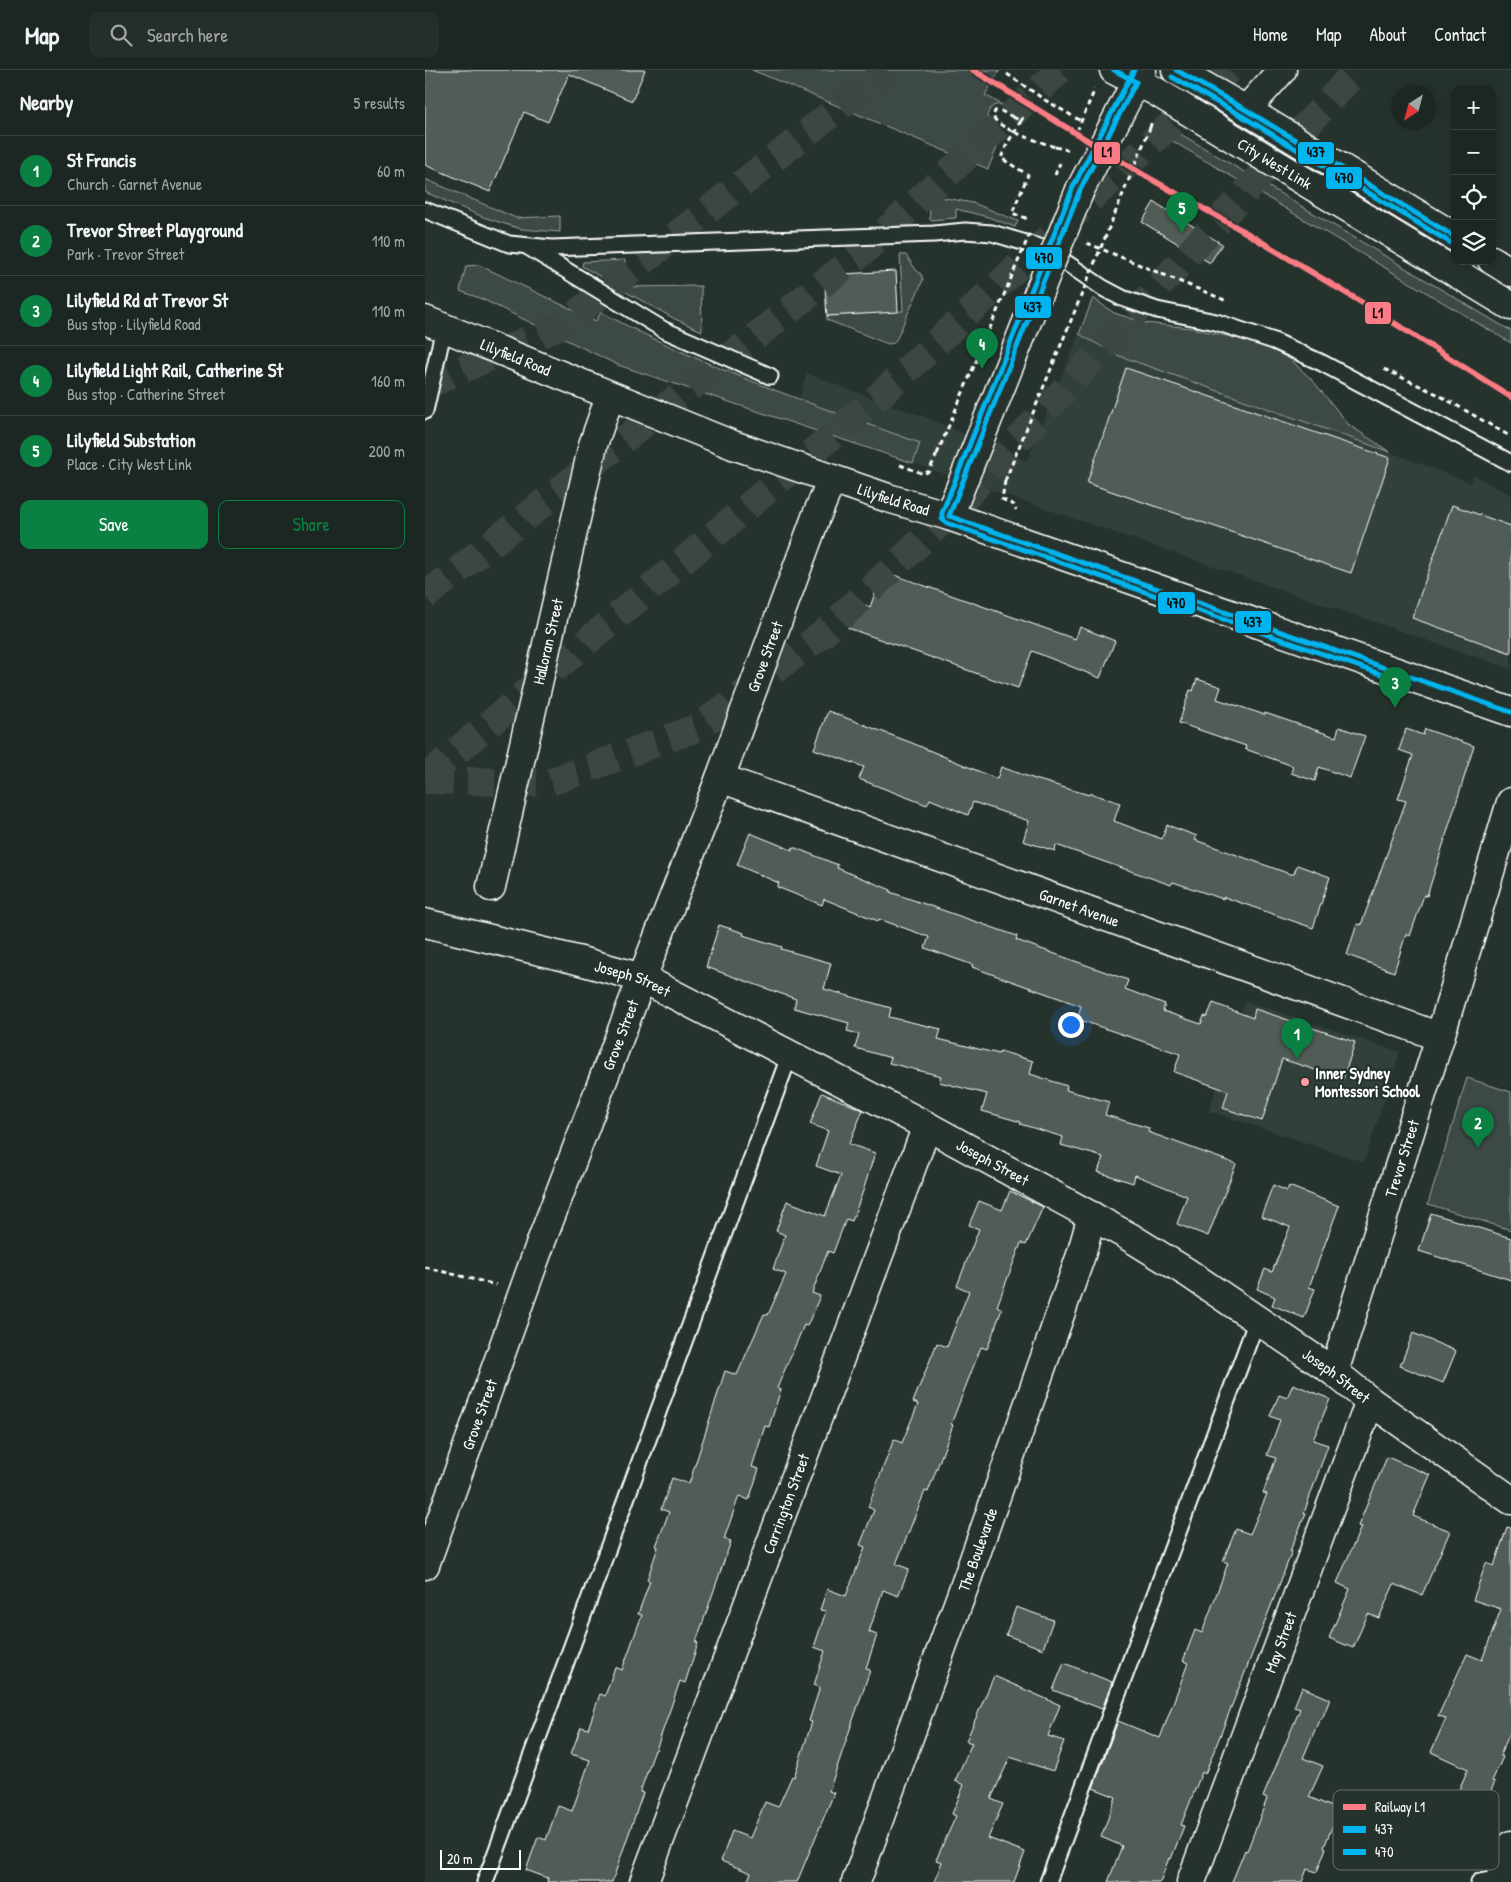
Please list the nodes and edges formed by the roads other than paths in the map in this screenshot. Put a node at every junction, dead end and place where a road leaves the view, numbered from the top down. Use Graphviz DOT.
graph roads {
  1 [pos="1176,70"];
  2 [pos="1282,70"];
  3 [pos="1131,74"];
  4 [pos="1247,110"];
  5 [pos="425,210"];
  6 [pos="1451,235"];
  7 [pos="525,245"];
  8 [pos="1496,263"];
  9 [pos="1511,272"];
  10 [pos="1511,306"];
  11 [pos="434,324"];
  12 [pos="770,376"];
  13 [pos="610,396"];
  14 [pos="425,411"];
  15 [pos="1511,462"];
  16 [pos="832,479"];
  17 [pos="949,516"];
  18 [pos="1511,712"];
  19 [pos="720,778"];
  20 [pos="1511,802"];
  21 [pos="491,887"];
  22 [pos="425,923"];
  23 [pos="642,978"];
  24 [pos="1440,1037"];
  25 [pos="790,1054"];
  26 [pos="927,1126"];
  27 [pos="1093,1216"];
  28 [pos="1257,1320"];
  29 [pos="1334,1372"];
  30 [pos="1370,1401"];
  31 [pos="1511,1500"];
  32 [pos="425,1565"];
  33 [pos="1511,1846"];
  34 [pos="1499,1869"];
  35 [pos="485,1882"];
  36 [pos="644,1882"];
  37 [pos="856,1882"];
  38 [pos="1048,1882"];
  39 [pos="1191,1882"];
  1 -- 4 [label="main road, City West Link"];
  2 -- 4 [label="main road"];
  3 -- 10 [label="main road, City West Link"];
  3 -- 17 [label="main road, bridge"];
  4 -- 6 [label="main road, City West Link"];
  5 -- 7 [label="lane"];
  7 -- 12 [label="lane"];
  7 -- 15 [label="lane"];
  8 -- 9 [label="main road"];
  11 -- 13 [label="main road, Lilyfield Road"];
  11 -- 14 [label="lane"];
  13 -- 16 [label="main road, Lilyfield Road"];
  13 -- 21 [label="main road, Halloran Street"];
  16 -- 17 [label="main road, Lilyfield Road"];
  16 -- 19 [label="main road, Grove Street"];
  17 -- 18 [label="main road, Lilyfield Road"];
  19 -- 23 [label="main road, Grove Street"];
  19 -- 24 [label="main road, Garnet Avenue"];
  20 -- 24 [label="main road, Trevor Street"];
  22 -- 23 [label="main road, Joseph Street"];
  23 -- 25 [label="main road, Joseph Street"];
  23 -- 32 [label="main road, Grove Street"];
  24 -- 29 [label="main road, Trevor Street"];
  25 -- 26 [label="main road, Joseph Street"];
  25 -- 35 [label="lane"];
  26 -- 27 [label="main road, Joseph Street"];
  26 -- 36 [label="main road, Carrington Street"];
  27 -- 28 [label="main road, Joseph Street"];
  27 -- 37 [label="main road, The Boulevarde"];
  28 -- 29 [label="main road, Joseph Street"];
  28 -- 38 [label="lane"];
  29 -- 30 [label="main road, Joseph Street"];
  30 -- 31 [label="main road, Joseph Street"];
  30 -- 39 [label="main road, May Street"];
  33 -- 34 [label="main road"];
}
